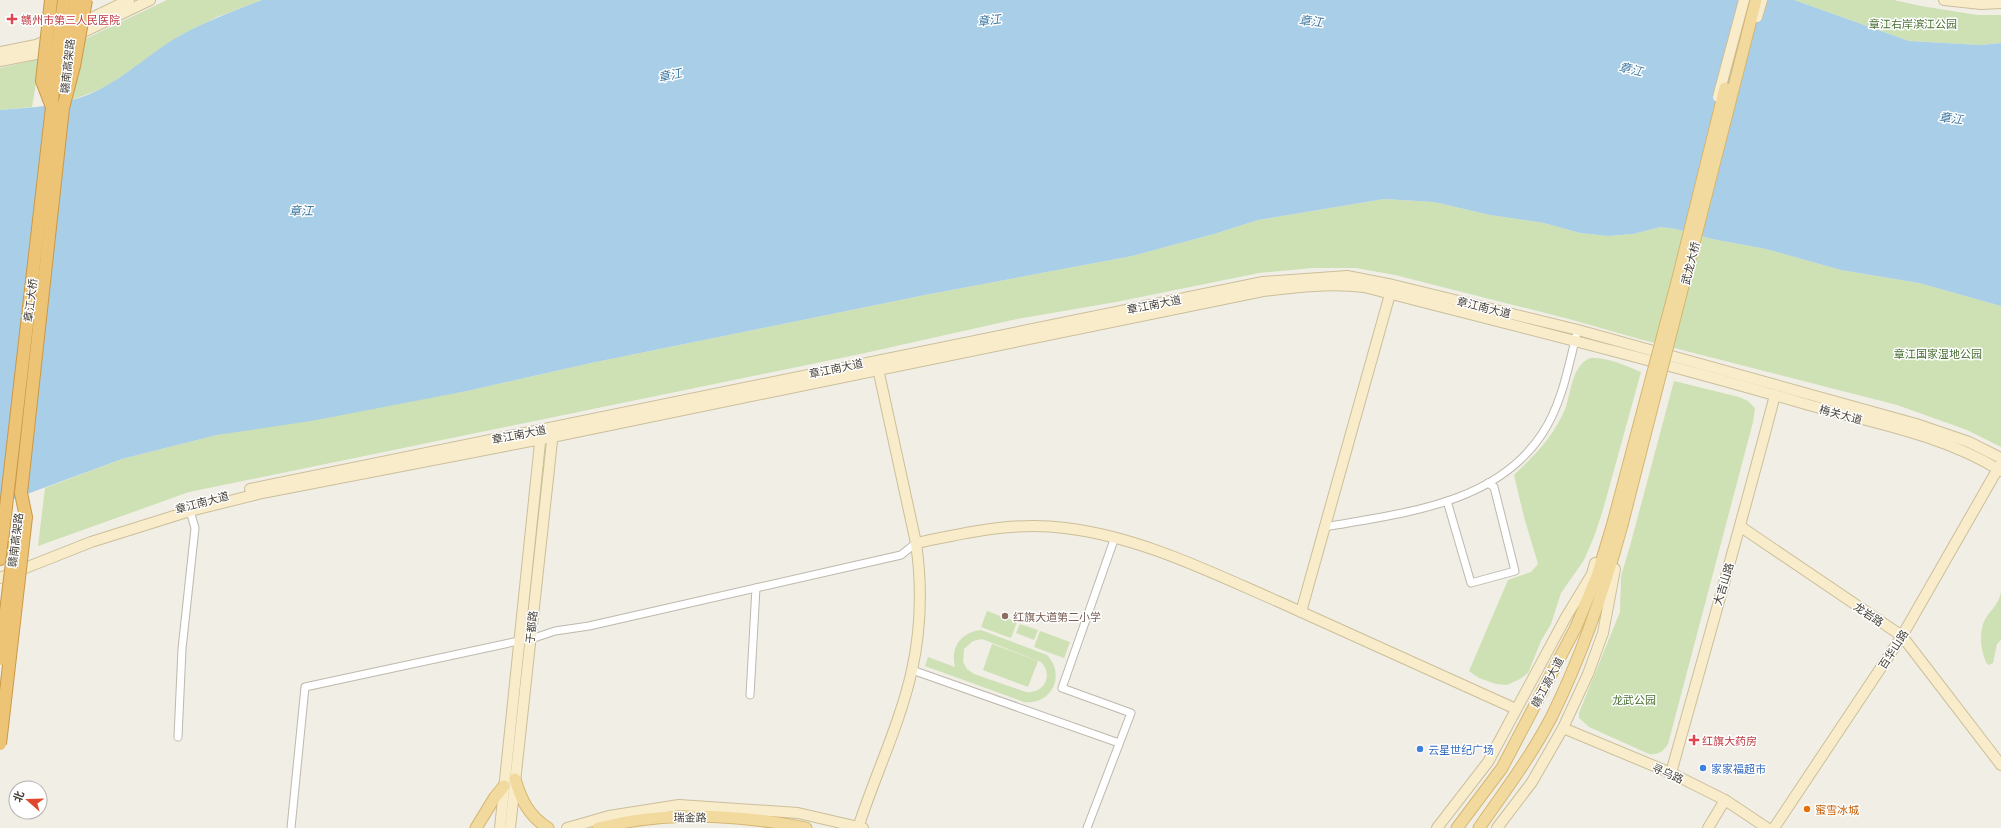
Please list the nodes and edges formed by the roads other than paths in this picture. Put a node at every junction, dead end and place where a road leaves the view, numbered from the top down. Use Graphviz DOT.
graph roads {
  1 [pos="51,0"];
  2 [pos="58,0"];
  3 [pos="64,0"];
  4 [pos="76,0"];
  5 [pos="81,0"];
  6 [pos="86,0"];
  7 [pos="150,0"];
  8 [pos="1744,0"];
  9 [pos="1748,0"];
  10 [pos="1756,0"];
  11 [pos="1762,0"];
  12 [pos="1944,0"];
  13 [pos="124,1"];
  14 [pos="2001,3"];
  15 [pos="77,26"];
  16 [pos="75,37"];
  17 [pos="51,43"];
  18 [pos="0,52"];
  19 [pos="0,61"];
  20 [pos="57,107"];
  21 [pos="1390,294"];
  22 [pos="1577,335"];
  23 [pos="1678,362"];
  24 [pos="877,364"];
  25 [pos="1775,395"];
  26 [pos="553,432"];
  27 [pos="541,434"];
  28 [pos="2001,458"];
  29 [pos="2000,468"];
  30 [pos="1488,483"];
  31 [pos="8,493"];
  32 [pos="21,493"];
  33 [pos="1447,501"];
  34 [pos="190,511"];
  35 [pos="1618,524"];
  36 [pos="0,527"];
  37 [pos="1325,527"];
  38 [pos="1741,527"];
  39 [pos="1115,537"];
  40 [pos="916,543"];
  41 [pos="0,559"];
  42 [pos="16,568"];
  43 [pos="0,570"];
  44 [pos="0,578"];
  45 [pos="756,588"];
  46 [pos="1301,612"];
  47 [pos="1902,636"];
  48 [pos="530,639"];
  49 [pos="518,641"];
  50 [pos="0,659"];
  51 [pos="912,670"];
  52 [pos="750,696"];
  53 [pos="0,707"];
  54 [pos="1516,709"];
  55 [pos="1563,728"];
  56 [pos="178,737"];
  57 [pos="1120,743"];
  58 [pos="0,744"];
  59 [pos="2001,765"];
  60 [pos="1671,773"];
  61 [pos="515,779"];
  62 [pos="504,786"];
  63 [pos="1725,800"];
  64 [pos="291,828"];
  65 [pos="476,828"];
  66 [pos="500,828"];
  67 [pos="510,828"];
  68 [pos="548,828"];
  69 [pos="567,828"];
  70 [pos="598,828"];
  71 [pos="806,828"];
  72 [pos="860,828"];
  73 [pos="1087,828"];
  74 [pos="1437,828"];
  75 [pos="1456,828"];
  76 [pos="1479,828"];
  77 [pos="1497,828"];
  78 [pos="1708,828"];
  79 [pos="1767,828"];
  80 [pos="1774,828"];
  1 -- 20 [label="highway, bridge"];
  2 -- 17 [label="street"];
  3 -- 20 [label="highway, 赣南高架路, bridge"];
  4 -- 20 [label="highway, 赣南高架路, bridge"];
  5 -- 15 [label="street"];
  6 -- 20 [label="highway, bridge"];
  7 -- 16 [label="street"];
  8 -- 35 [label="street, bridge"];
  9 -- 35 [label="main road, 武龙大桥, bridge"];
  10 -- 35 [label="main road, 武龙大桥, bridge"];
  11 -- 35 [label="street, bridge"];
  12 -- 14 [label="street"];
  13 -- 15 [label="street"];
  15 -- 16 [label="street"];
  15 -- 17 [label="street"];
  16 -- 17 [label="street"];
  17 -- 18 [label="street"];
  17 -- 19 [label="street"];
  20 -- 31 [label="highway, 章江大桥"];
  20 -- 32 [label="highway, 章江大桥"];
  21 -- 22 [label="street, 章江南大道"];
  21 -- 24 [label="street, 章江南大道"];
  21 -- 37 [label="street"];
  22 -- 23 [label="street, 章江南大道"];
  22 -- 24 [label="street, 章江南大道"];
  22 -- 30 [label="street"];
  23 -- 25 [label="street, 梅关大道"];
  23 -- 28 [label="street, 梅关大道"];
  24 -- 26 [label="street, 章江南大道"];
  24 -- 40 [label="street"];
  25 -- 29 [label="street, 梅关大道"];
  25 -- 38 [label="street, 大吉山路"];
  26 -- 27 [label="street, 章江南大道"];
  26 -- 48 [label="street, 于都路"];
  27 -- 34 [label="street, 章江南大道"];
  27 -- 42 [label="street, 章江南大道"];
  27 -- 49 [label="street, 于都路"];
  29 -- 47 [label="street, 百华山路"];
  30 -- 33 [label="street"];
  30 -- 33 [label="street"];
  31 -- 36 [label="highway"];
  31 -- 41 [label="highway, 赣南高架路"];
  32 -- 50 [label="highway, 赣南高架路, bridge"];
  32 -- 58 [label="highway, bridge"];
  33 -- 37 [label="street"];
  34 -- 42 [label="street, 章江南大道"];
  34 -- 56 [label="street"];
  35 -- 54 [label="street"];
  35 -- 55 [label="street"];
  35 -- 75 [label="main road, 赣江源大道"];
  35 -- 76 [label="main road, 赣江源大道"];
  37 -- 46 [label="street"];
  38 -- 47 [label="street, 龙岩路"];
  38 -- 60 [label="street, 大吉山路"];
  39 -- 40 [label="street"];
  39 -- 46 [label="street"];
  39 -- 57 [label="street"];
  40 -- 45 [label="street"];
  40 -- 51 [label="street"];
  42 -- 43 [label="street, 章江南大道"];
  42 -- 44 [label="street, 章江南大道"];
  42 -- 53 [label="main road"];
  45 -- 48 [label="street"];
  45 -- 52 [label="street"];
  46 -- 54 [label="street"];
  47 -- 59 [label="street, 龙岩路"];
  47 -- 80 [label="street, 百华山路"];
  48 -- 49 [label="street"];
  48 -- 61 [label="street, 于都路"];
  49 -- 62 [label="street, 于都路"];
  49 -- 64 [label="street"];
  51 -- 57 [label="street"];
  51 -- 72 [label="street"];
  54 -- 74 [label="street"];
  55 -- 60 [label="street, 寻乌路"];
  55 -- 77 [label="street"];
  57 -- 73 [label="street"];
  60 -- 63 [label="street, 寻乌路"];
  61 -- 67 [label="street, 于都路"];
  61 -- 68 [label="main road"];
  62 -- 65 [label="main road"];
  62 -- 66 [label="street, 于都路"];
  63 -- 78 [label="street"];
  63 -- 79 [label="street, 寻乌路"];
  69 -- 72 [label="street"];
  70 -- 71 [label="main road, 瑞金路"];
}
